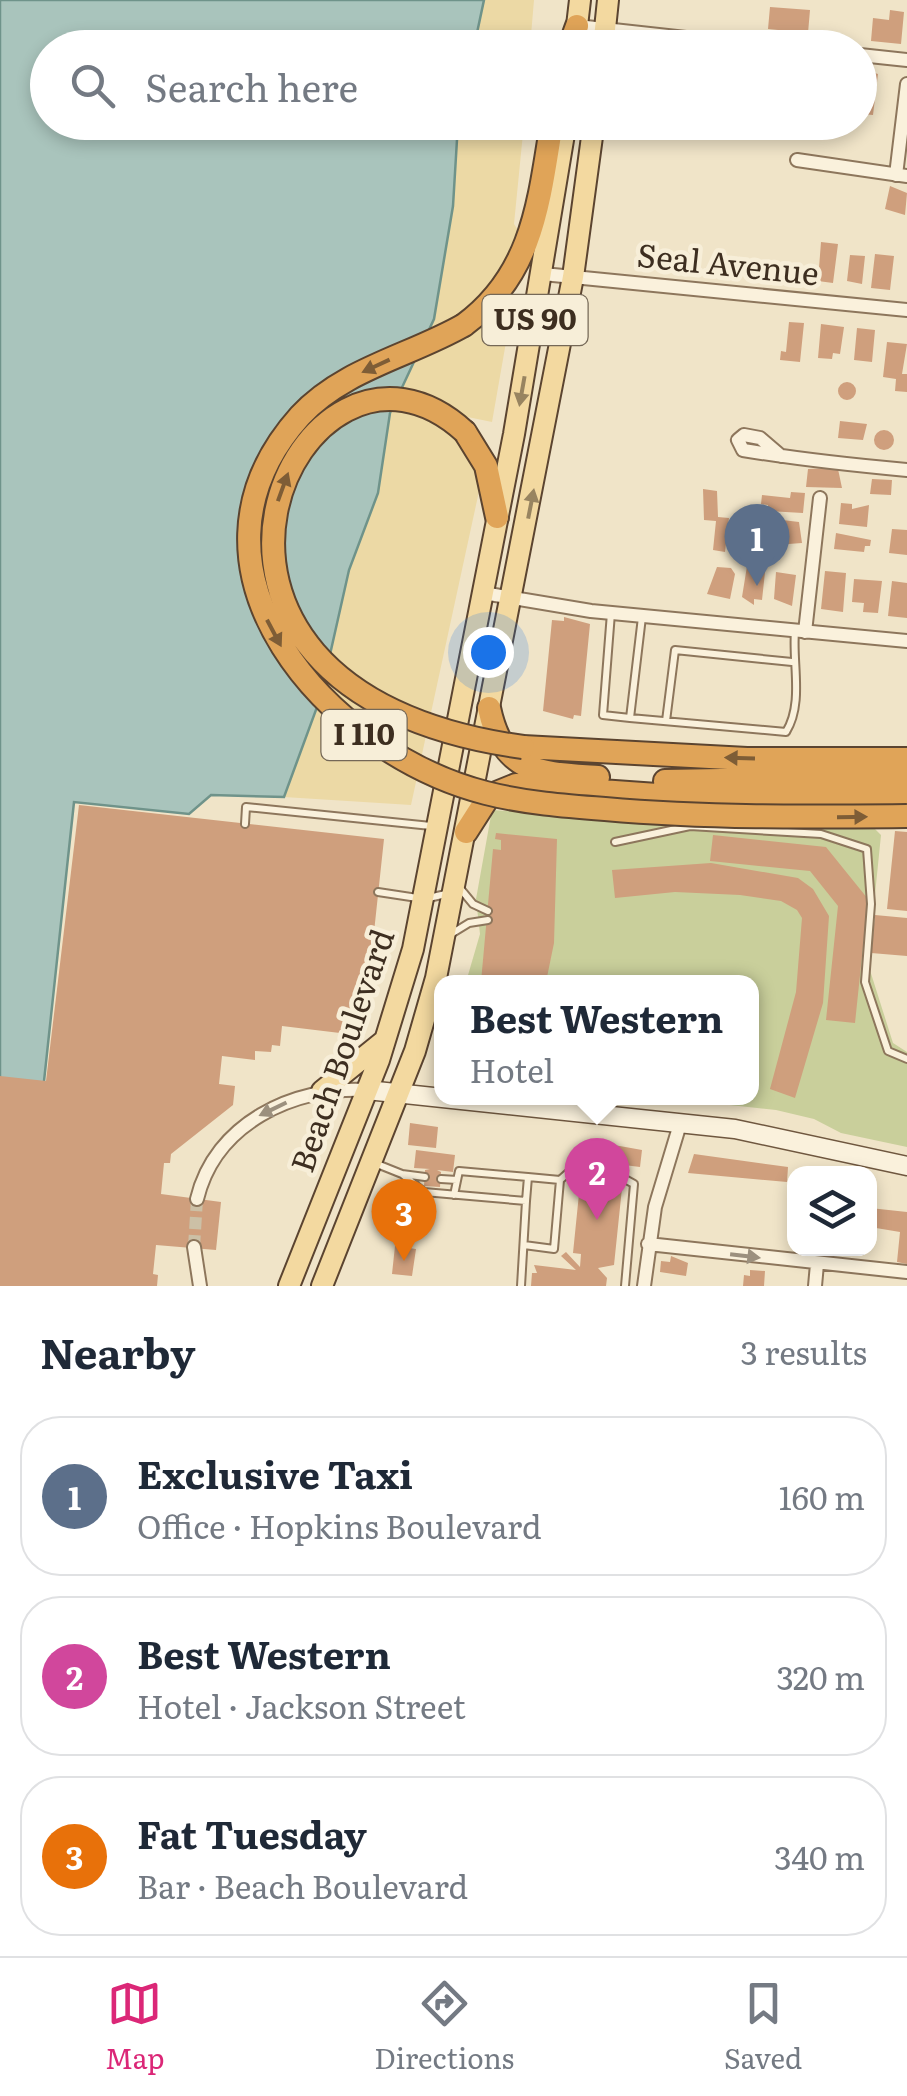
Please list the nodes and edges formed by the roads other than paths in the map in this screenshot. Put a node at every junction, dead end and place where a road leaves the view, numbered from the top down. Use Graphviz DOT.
graph roads {
  1 [pos="580,0"];
  2 [pos="608,0"];
  3 [pos="576,30"];
  4 [pos="605,30"];
  5 [pos="877,57"];
  6 [pos="907,60"];
  7 [pos="907,84"];
  8 [pos="549,140"];
  9 [pos="563,140"];
  10 [pos="592,140"];
  11 [pos="798,160"];
  12 [pos="901,175"];
  13 [pos="543,274"];
  14 [pos="573,277"];
  15 [pos="907,310"];
  16 [pos="781,456"];
  17 [pos="907,470"];
  18 [pos="820,498"];
  19 [pos="498,518"];
  20 [pos="484,594"];
  21 [pos="513,600"];
  22 [pos="610,612"];
  23 [pos="642,616"];
  24 [pos="800,632"];
  25 [pos="907,641"];
  26 [pos="792,662"];
  27 [pos="489,708"];
  28 [pos="630,718"];
  29 [pos="666,721"];
  30 [pos="907,759"];
  31 [pos="898,787"];
  32 [pos="907,816"];
  33 [pos="245,824"];
  34 [pos="438,827"];
  35 [pos="466,832"];
  36 [pos="615,842"];
  37 [pos="456,884"];
  38 [pos="378,892"];
  39 [pos="424,898"];
  40 [pos="446,934"];
  41 [pos="436,975"];
  42 [pos="434,982"];
  43 [pos="386,1038"];
  44 [pos="907,1059"];
  45 [pos="366,1090"];
  46 [pos="322,1091"];
  47 [pos="398,1093"];
  48 [pos="434,1097"];
  49 [pos="507,1105"];
  50 [pos="680,1124"];
  51 [pos="371,1161"];
  52 [pos="907,1166"];
  53 [pos="402,1174"];
  54 [pos="425,1177"];
  55 [pos="528,1177"];
  56 [pos="441,1178"];
  57 [pos="458,1180"];
  58 [pos="560,1180"];
  59 [pos="454,1195"];
  60 [pos="197,1200"];
  61 [pos="526,1202"];
  62 [pos="648,1244"];
  63 [pos="524,1245"];
  64 [pos="194,1247"];
  65 [pos="817,1264"];
  66 [pos="907,1272"];
  67 [pos="200,1286"];
  68 [pos="289,1286"];
  69 [pos="322,1286"];
  70 [pos="521,1286"];
  71 [pos="626,1286"];
  72 [pos="644,1286"];
  73 [pos="815,1286"];
  1 -- 3 [label="main road"];
  2 -- 4 [label="main road"];
  5 -- 6 [label="street"];
  7 -- 12 [label="street"];
  8 -- 32 [label="highway, I 110, one-way, bridge"];
  9 -- 13 [label="main road, Beach Boulevard / US 90"];
  10 -- 14 [label="main road, Beach Boulevard / US 90"];
  11 -- 12 [label="street"];
  13 -- 14 [label="street, Seal Avenue"];
  13 -- 19 [label="main road, Beach Boulevard / US 90, one-way"];
  14 -- 15 [label="street, Seal Avenue"];
  21 -- 14 [label="main road, Beach Boulevard / US 90, one-way"];
  16 -- 17 [label="street"];
  18 -- 24 [label="street"];
  19 -- 20 [label="main road, Beach Boulevard / US 90"];
  30 -- 19 [label="highway, I 110, one-way, bridge"];
  20 -- 21 [label="street"];
  20 -- 34 [label="main road, Beach Boulevard / US 90"];
  21 -- 22 [label="street"];
  21 -- 27 [label="main road, Beach Boulevard / US 90"];
  22 -- 23 [label="street"];
  22 -- 28 [label="lane"];
  23 -- 24 [label="street"];
  23 -- 28 [label="lane"];
  24 -- 25 [label="street"];
  24 -- 26 [label="lane"];
  26 -- 29 [label="lane"];
  26 -- 29 [label="lane"];
  27 -- 31 [label="highway"];
  27 -- 35 [label="main road, Beach Boulevard / US 90"];
  28 -- 29 [label="lane"];
  31 -- 35 [label="highway"];
  33 -- 34 [label="lane"];
  34 -- 39 [label="main road, Beach Boulevard / US 90"];
  35 -- 37 [label="main road, Beach Boulevard / US 90"];
  36 -- 44 [label="lane"];
  37 -- 39 [label="lane"];
  37 -- 40 [label="main road, Beach Boulevard / US 90"];
  37 -- 40 [label="lane"];
  38 -- 39 [label="lane"];
  39 -- 40 [label="lane"];
  39 -- 43 [label="main road, Beach Boulevard / US 90"];
  40 -- 41 [label="main road, Beach Boulevard / US 90"];
  42 -- 47 [label="main road, Beach Boulevard / US 90"];
  43 -- 45 [label="main road, Beach Boulevard / US 90"];
  43 -- 46 [label="main road"];
  45 -- 46 [label="street"];
  45 -- 47 [label="main road"];
  45 -- 68 [label="main road, Beach Boulevard / US 90"];
  46 -- 60 [label="street, one-way"];
  47 -- 48 [label="main road"];
  47 -- 51 [label="main road, Beach Boulevard / US 90"];
  49 -- 50 [label="main road"];
  50 -- 52 [label="main road"];
  50 -- 62 [label="street"];
  51 -- 53 [label="lane"];
  51 -- 69 [label="main road, Beach Boulevard / US 90"];
  53 -- 54 [label="lane"];
  53 -- 59 [label="lane"];
  55 -- 57 [label="lane"];
  55 -- 58 [label="lane"];
  55 -- 61 [label="lane"];
  56 -- 57 [label="lane"];
  57 -- 59 [label="lane"];
  58 -- 63 [label="lane"];
  58 -- 71 [label="lane"];
  59 -- 61 [label="lane"];
  61 -- 63 [label="lane"];
  62 -- 65 [label="street, one-way"];
  62 -- 72 [label="street"];
  63 -- 70 [label="lane"];
  64 -- 67 [label="street"];
  65 -- 66 [label="street"];
  65 -- 73 [label="street"];
}
